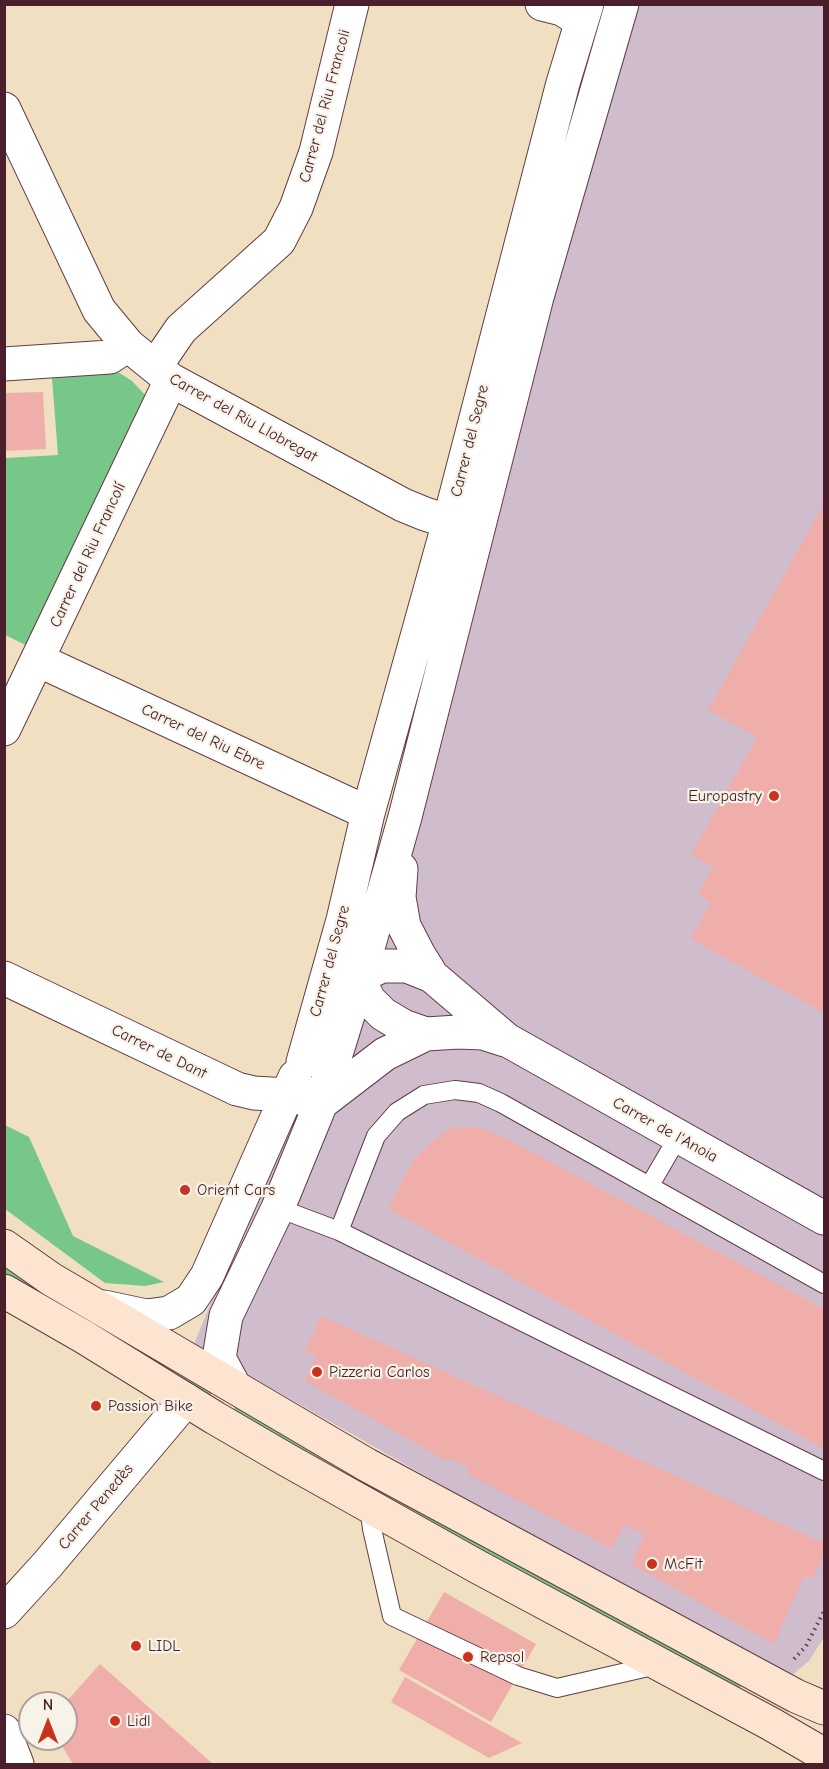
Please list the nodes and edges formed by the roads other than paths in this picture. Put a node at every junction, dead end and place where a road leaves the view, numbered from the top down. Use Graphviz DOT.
graph roads {
  1 [pos="352,4"];
  2 [pos="542,4"];
  3 [pos="622,4"];
  4 [pos="584,13"];
  5 [pos="4,109"];
  6 [pos="128,345"];
  7 [pos="4,364"];
  8 [pos="163,374"];
  9 [pos="463,526"];
  10 [pos="38,660"];
  11 [pos="4,729"];
  12 [pos="368,813"];
  13 [pos="405,817"];
  14 [pos="357,861"];
  15 [pos="360,976"];
  16 [pos="432,976"];
  17 [pos="4,978"];
  18 [pos="426,1034"];
  19 [pos="507,1040"];
  20 [pos="303,1062"];
  21 [pos="287,1095"];
  22 [pos="321,1103"];
  23 [pos="678,1137"];
  24 [pos="650,1185"];
  25 [pos="278,1208"];
  26 [pos="825,1218"];
  27 [pos="339,1231"];
  28 [pos="4,1246"];
  29 [pos="825,1284"];
  30 [pos="4,1291"];
  31 [pos="93,1305"];
  32 [pos="234,1386"];
  33 [pos="186,1400"];
  34 [pos="825,1471"];
  35 [pos="369,1504"];
  36 [pos="33,1580"];
  37 [pos="4,1612"];
  38 [pos="4,1634"];
  39 [pos="658,1665"];
  40 [pos="825,1708"];
  41 [pos="4,1731"];
  42 [pos="825,1758"];
  43 [pos="17,1764"];
  1 -- 8 [label="street, Carrer del Riu Francoli"];
  2 -- 4 [label="street"];
  3 -- 9 [label="street, Carrer del Segre"];
  4 -- 9 [label="street, Carrer del Segre"];
  5 -- 6 [label="street, Carrer del Riu Llobregat"];
  6 -- 7 [label="street"];
  6 -- 8 [label="street, Carrer del Riu Llobregat"];
  8 -- 9 [label="street, Carrer del Riu Llobregat"];
  8 -- 10 [label="street, Carrer del Riu Francolí"];
  9 -- 12 [label="street, Carrer del Segre"];
  9 -- 13 [label="street, Carrer del Segre"];
  10 -- 11 [label="street, Carrer del Riu Francolí"];
  10 -- 12 [label="street, Carrer del Riu Ebre"];
  12 -- 14 [label="street, Carrer del Segre"];
  13 -- 15 [label="street, Carrer del Segre"];
  13 -- 16 [label="street, Carrer del Segre"];
  14 -- 15 [label="street, Carrer del Segre"];
  14 -- 20 [label="street, Carrer del Segre"];
  15 -- 16 [label="street, Carrer del Segre"];
  15 -- 18 [label="street, Carrer del Segre"];
  15 -- 20 [label="street, Carrer del Segre"];
  15 -- 22 [label="street, Carrer del Segre"];
  16 -- 19 [label="street, Carrer de l'Anoia"];
  17 -- 21 [label="street, Carrer de Dant"];
  18 -- 19 [label="street, Carrer de l'Anoia"];
  18 -- 22 [label="street"];
  19 -- 23 [label="street, Carrer de l'Anoia"];
  20 -- 21 [label="street, Carrer del Segre"];
  21 -- 22 [label="street, Carrer de Dant"];
  21 -- 31 [label="street, Carrer del Segre"];
  22 -- 25 [label="street, Carrer del Segre"];
  23 -- 24 [label="lane"];
  23 -- 26 [label="street, Carrer de l'Anoia"];
  24 -- 27 [label="lane"];
  24 -- 29 [label="lane"];
  25 -- 27 [label="lane"];
  25 -- 32 [label="street, Carrer del Segre"];
  27 -- 34 [label="lane"];
  28 -- 31 [label="main road"];
  30 -- 33 [label="main road"];
  31 -- 32 [label="main road"];
  32 -- 40 [label="main road"];
  33 -- 35 [label="main road"];
  33 -- 36 [label="street, Carrer Penedès"];
  35 -- 39 [label="main road"];
  35 -- 39 [label="lane"];
  36 -- 37 [label="street, Carrer Penedès"];
  36 -- 38 [label="street"];
  39 -- 42 [label="main road"];
  41 -- 43 [label="street"];
}
